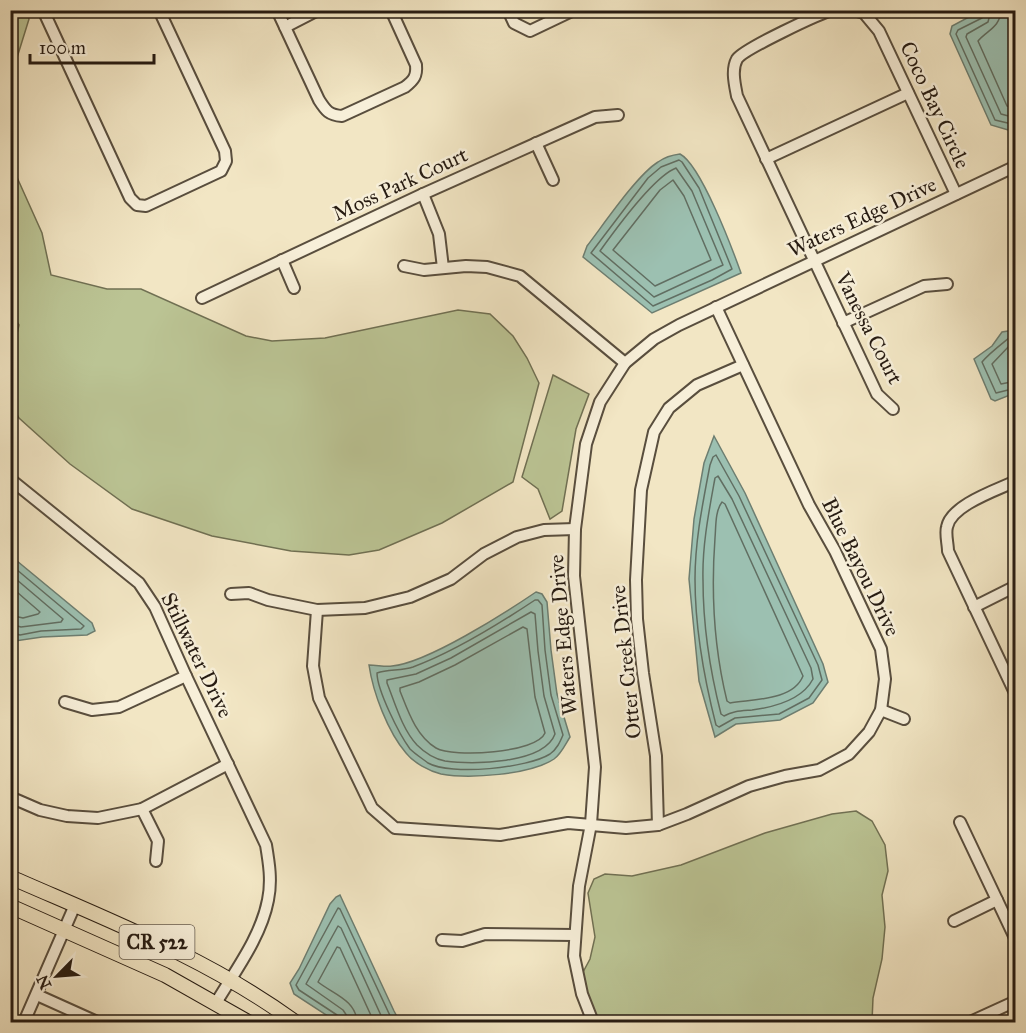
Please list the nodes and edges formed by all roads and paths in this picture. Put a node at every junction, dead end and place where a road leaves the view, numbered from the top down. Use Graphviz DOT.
graph roads {
  1 [pos="43,10"];
  2 [pos="159,10"];
  3 [pos="277,10"];
  4 [pos="318,10"];
  5 [pos="391,10"];
  6 [pos="508,10"];
  7 [pos="574,10"];
  8 [pos="833,10"];
  9 [pos="854,10"];
  10 [pos="285,27"];
  11 [pos="908,93"];
  12 [pos="618,114"];
  13 [pos="536,143"];
  14 [pos="766,159"];
  15 [pos="1016,166"];
  16 [pos="553,180"];
  17 [pos="423,194"];
  18 [pos="956,194"];
  19 [pos="282,260"];
  20 [pos="813,261"];
  21 [pos="404,267"];
  22 [pos="442,268"];
  23 [pos="946,284"];
  24 [pos="294,288"];
  25 [pos="202,298"];
  26 [pos="716,307"];
  27 [pos="843,323"];
  28 [pos="626,363"];
  29 [pos="743,364"];
  30 [pos="893,409"];
  31 [pos="10,479"];
  32 [pos="1016,481"];
  33 [pos="575,529"];
  34 [pos="1016,586"];
  35 [pos="231,594"];
  36 [pos="974,607"];
  37 [pos="316,610"];
  38 [pos="186,676"];
  39 [pos="1015,693"];
  40 [pos="65,702"];
  41 [pos="881,710"];
  42 [pos="904,719"];
  43 [pos="228,764"];
  44 [pos="10,797"];
  45 [pos="142,809"];
  46 [pos="960,822"];
  47 [pos="591,824"];
  48 [pos="658,825"];
  49 [pos="156,861"];
  50 [pos="10,877"];
  51 [pos="997,900"];
  52 [pos="75,905"];
  53 [pos="10,906"];
  54 [pos="954,921"];
  55 [pos="64,930"];
  56 [pos="574,935"];
  57 [pos="442,940"];
  58 [pos="1016,940"];
  59 [pos="229,980"];
  60 [pos="37,995"];
  61 [pos="1016,1001"];
  62 [pos="216,1002"];
  63 [pos="24,1023"];
  64 [pos="97,1023"];
  65 [pos="248,1023"];
  66 [pos="295,1023"];
  67 [pos="592,1023"];
  68 [pos="970,1023"];
  1 -- 2 [label="street"];
  3 -- 10 [label="street"];
  4 -- 10 [label="street"];
  5 -- 10 [label="street"];
  6 -- 7 [label="street"];
  8 -- 14 [label="street"];
  9 -- 11 [label="street, Coco Bay Circle"];
  11 -- 14 [label="street"];
  11 -- 18 [label="street, Coco Bay Circle"];
  12 -- 13 [label="street, Moss Park Court"];
  13 -- 16 [label="street"];
  13 -- 17 [label="street, Moss Park Court"];
  14 -- 20 [label="street"];
  15 -- 18 [label="street, Waters Edge Drive"];
  17 -- 19 [label="street, Moss Park Court"];
  17 -- 22 [label="street"];
  18 -- 20 [label="street, Waters Edge Drive"];
  19 -- 24 [label="street"];
  19 -- 25 [label="street, Moss Park Court"];
  20 -- 26 [label="street, Waters Edge Drive"];
  20 -- 27 [label="street, Vanessa Court"];
  21 -- 22 [label="street"];
  22 -- 28 [label="street"];
  23 -- 27 [label="street"];
  26 -- 28 [label="street, Waters Edge Drive"];
  26 -- 29 [label="street, Blue Bayou Drive"];
  27 -- 30 [label="street, Vanessa Court"];
  28 -- 33 [label="street, Waters Edge Drive"];
  29 -- 41 [label="street, Blue Bayou Drive"];
  29 -- 48 [label="street, Otter Creek Drive"];
  31 -- 38 [label="street, Stillwater Drive"];
  32 -- 36 [label="street"];
  33 -- 37 [label="street"];
  33 -- 47 [label="street, Waters Edge Drive"];
  34 -- 36 [label="street"];
  35 -- 37 [label="street"];
  36 -- 39 [label="street"];
  37 -- 47 [label="street, Blue Bayou Drive"];
  38 -- 40 [label="street"];
  38 -- 43 [label="street, Stillwater Drive"];
  41 -- 42 [label="street"];
  41 -- 48 [label="street, Blue Bayou Drive"];
  43 -- 45 [label="street"];
  43 -- 59 [label="street, Stillwater Drive"];
  44 -- 45 [label="street"];
  45 -- 49 [label="street"];
  46 -- 51 [label="street"];
  47 -- 48 [label="street, Blue Bayou Drive"];
  47 -- 56 [label="street, Waters Edge Drive"];
  50 -- 52 [label="main road, CR 522"];
  51 -- 54 [label="street"];
  51 -- 58 [label="street"];
  52 -- 55 [label="street"];
  52 -- 59 [label="main road, CR 522"];
  53 -- 55 [label="main road, CR 522"];
  55 -- 60 [label="street"];
  55 -- 62 [label="main road, CR 522"];
  56 -- 57 [label="street"];
  56 -- 67 [label="street, Waters Edge Drive"];
  59 -- 62 [label="street, Stillwater Drive"];
  59 -- 66 [label="main road, CR 522"];
  60 -- 63 [label="street"];
  60 -- 64 [label="street"];
  61 -- 68 [label="street"];
  62 -- 65 [label="main road, CR 522"];
}
